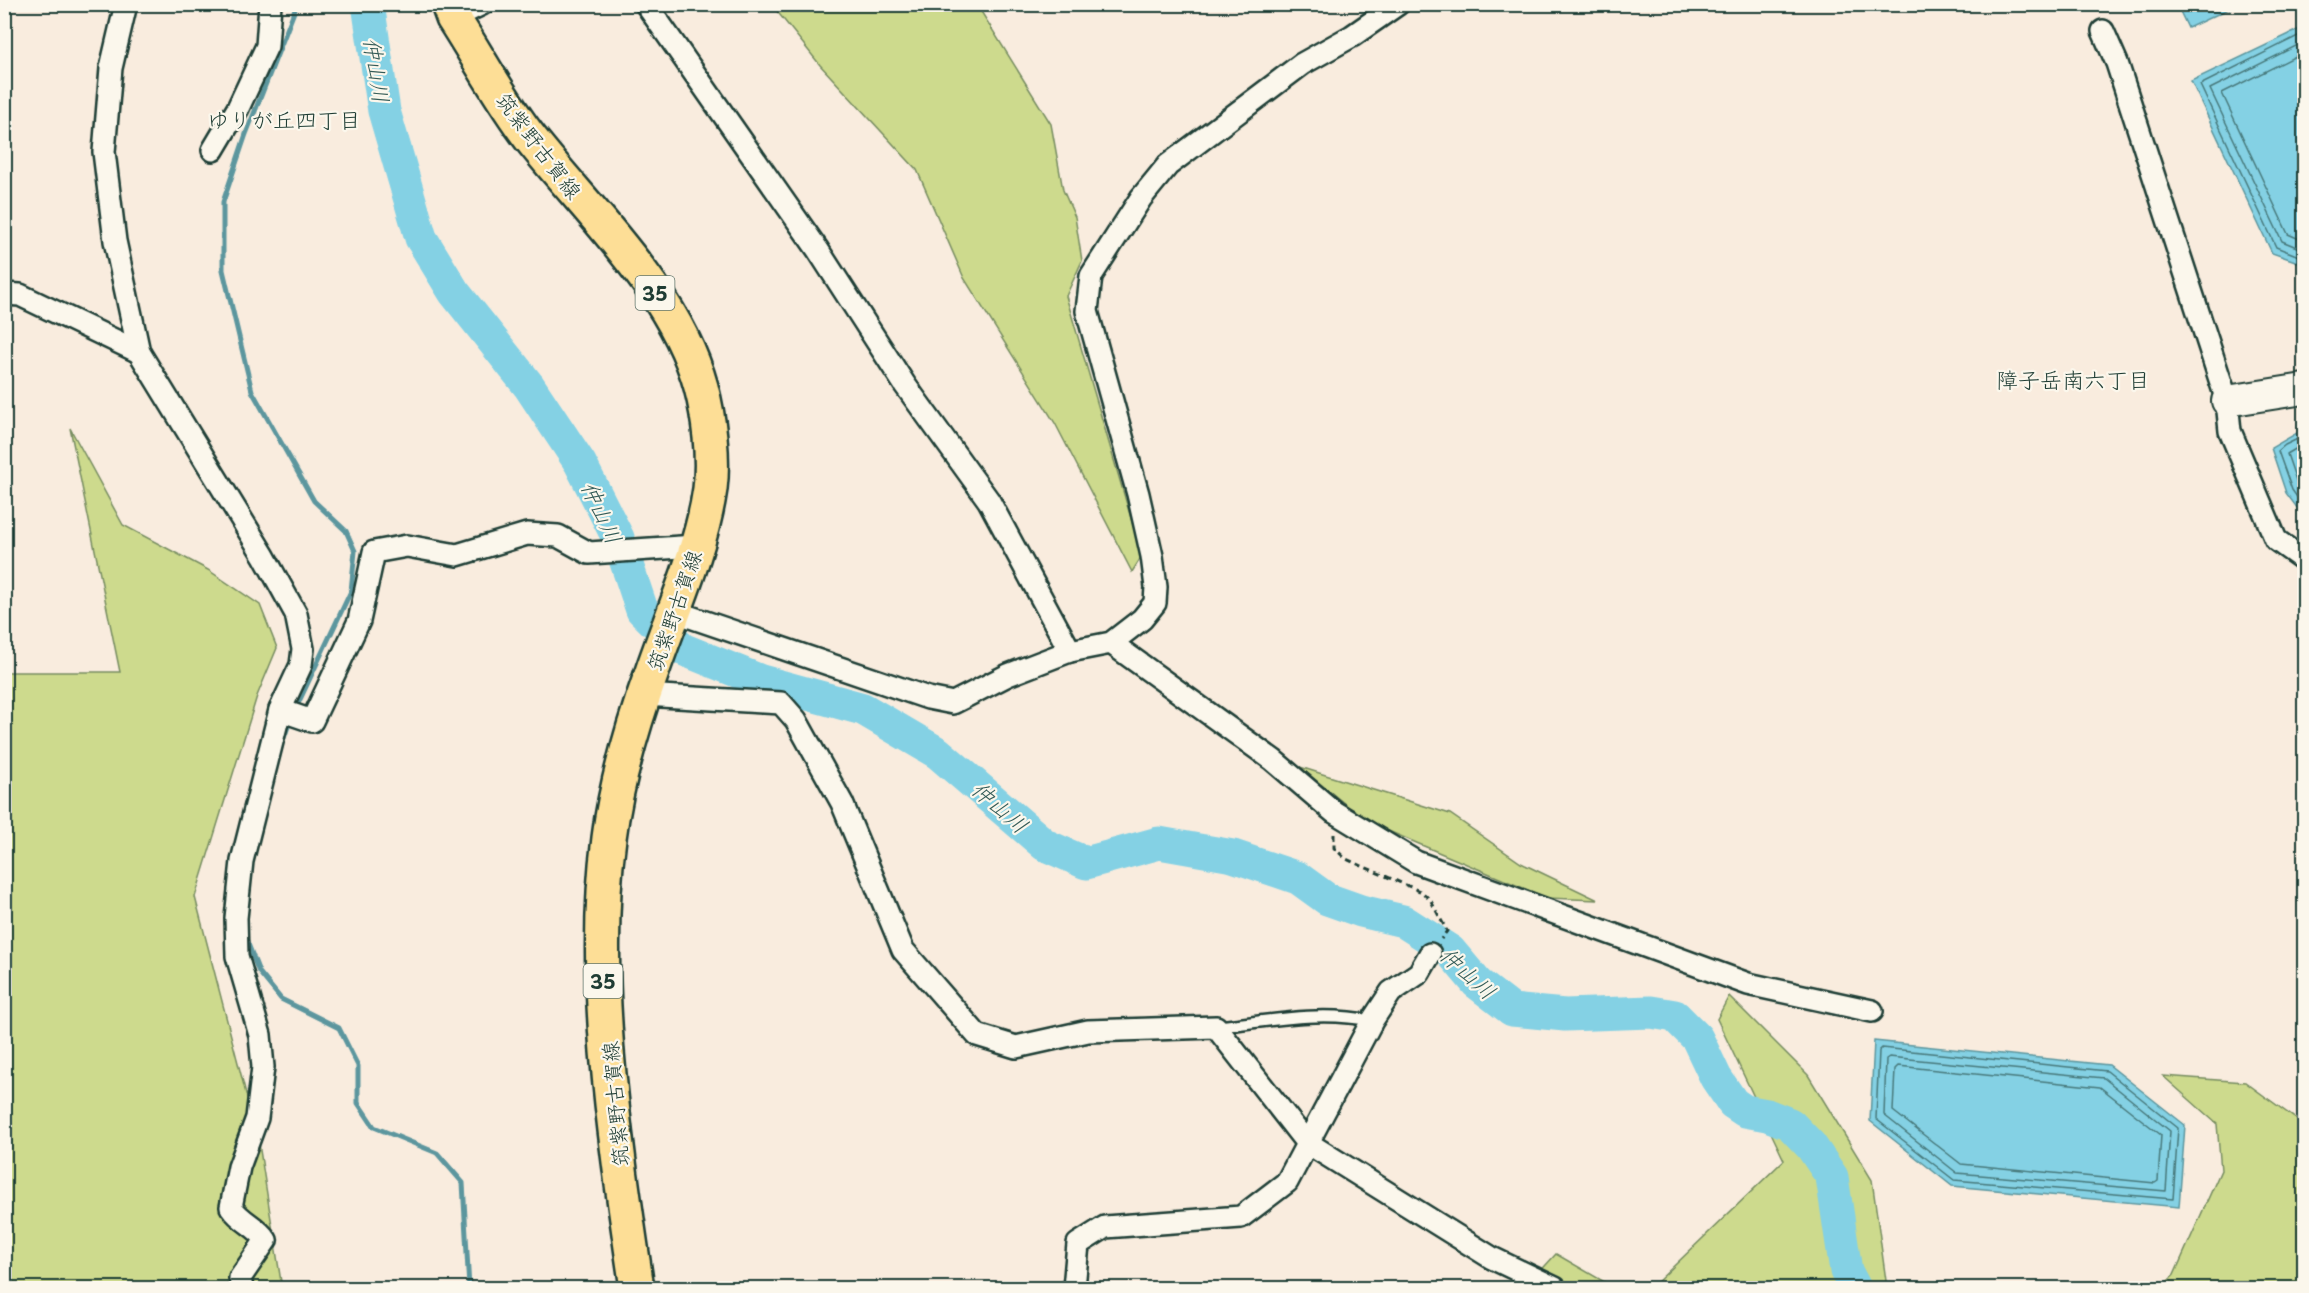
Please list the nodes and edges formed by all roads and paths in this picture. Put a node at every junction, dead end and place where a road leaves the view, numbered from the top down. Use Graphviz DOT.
graph roads {
  1 [pos="126,4"];
  2 [pos="270,4"];
  3 [pos="646,4"];
  4 [pos="1398,4"];
  5 [pos="461,9"];
  6 [pos="2103,31"];
  7 [pos="213,150"];
  8 [pos="4,294"];
  9 [pos="139,352"];
  10 [pos="2304,389"];
  11 [pos="2227,401"];
  12 [pos="696,546"];
  13 [pos="2304,560"];
  14 [pos="670,621"];
  15 [pos="1111,643"];
  16 [pos="1070,651"];
  17 [pos="647,686"];
  18 [pos="280,710"];
  19 [pos="1341,816"];
  20 [pos="1430,954"];
  21 [pos="1872,1011"];
  22 [pos="1372,1021"];
  23 [pos="1216,1027"];
  24 [pos="1306,1142"];
  25 [pos="242,1288"];
  26 [pos="637,1288"];
  27 [pos="1074,1288"];
  28 [pos="1555,1288"];
  1 -- 9 [label="street"];
  2 -- 7 [label="street"];
  3 -- 16 [label="street"];
  4 -- 15 [label="street"];
  5 -- 12 [label="main road, 筑紫野古賀線 / 35"];
  6 -- 11 [label="street"];
  8 -- 9 [label="street"];
  9 -- 18 [label="street"];
  10 -- 11 [label="street"];
  11 -- 13 [label="street"];
  12 -- 14 [label="main road, 筑紫野古賀線 / 35"];
  12 -- 18 [label="street"];
  14 -- 16 [label="street"];
  14 -- 17 [label="main road, 筑紫野古賀線 / 35"];
  15 -- 16 [label="street"];
  15 -- 19 [label="street"];
  17 -- 23 [label="street"];
  17 -- 26 [label="main road, 筑紫野古賀線 / 35"];
  18 -- 25 [label="street"];
  19 -- 20 [label="path"];
  19 -- 21 [label="street"];
  20 -- 22 [label="street"];
  22 -- 23 [label="lane"];
  22 -- 24 [label="street"];
  23 -- 24 [label="street"];
  24 -- 27 [label="street"];
  24 -- 28 [label="street"];
}
